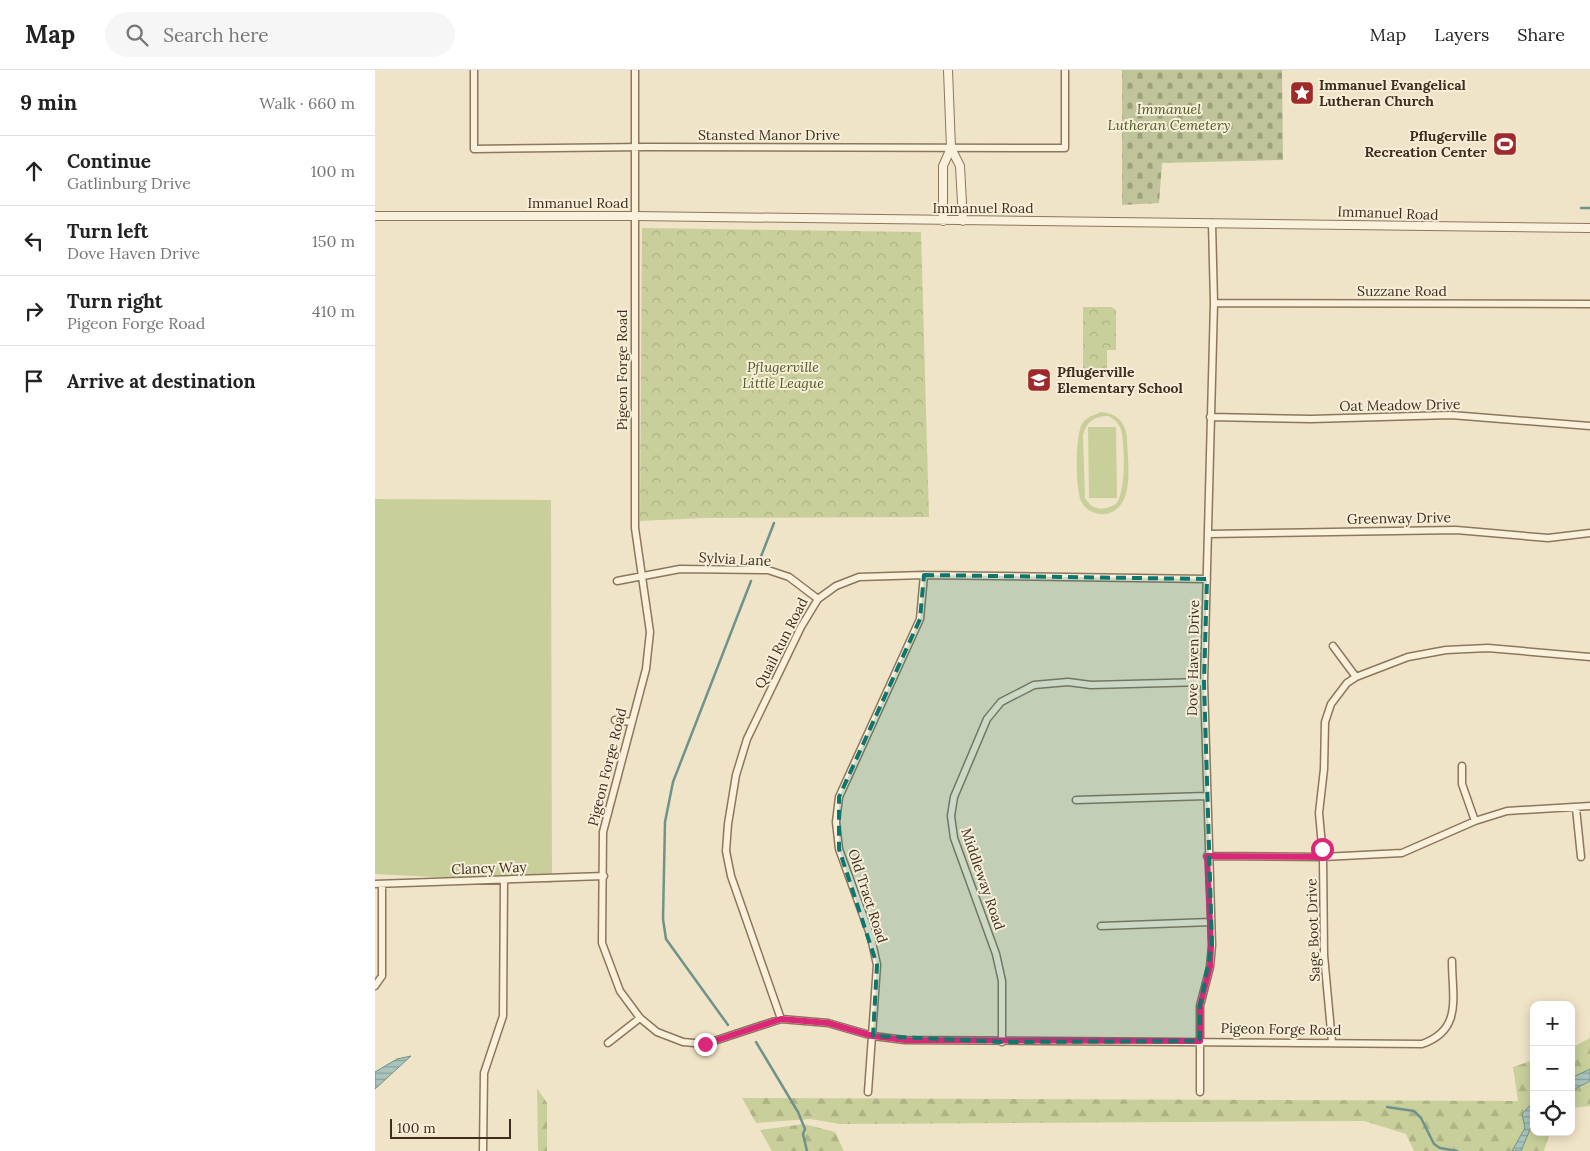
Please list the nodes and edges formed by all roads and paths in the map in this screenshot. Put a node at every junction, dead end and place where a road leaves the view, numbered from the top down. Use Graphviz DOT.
graph roads {
  1 [pos="474,70"];
  2 [pos="635,70"];
  3 [pos="948,70"];
  4 [pos="1065,70"];
  5 [pos="634,147"];
  6 [pos="951,148"];
  7 [pos="375,216"];
  8 [pos="634,216"];
  9 [pos="943,221"];
  10 [pos="963,221"];
  11 [pos="1212,223"];
  12 [pos="1590,228"];
  13 [pos="1214,303"];
  14 [pos="1590,304"];
  15 [pos="1210,417"];
  16 [pos="1590,426"];
  17 [pos="1590,533"];
  18 [pos="1209,534"];
  19 [pos="642,575"];
  20 [pos="924,575"];
  21 [pos="1207,578"];
  22 [pos="617,581"];
  23 [pos="818,599"];
  24 [pos="1333,646"];
  25 [pos="1590,657"];
  26 [pos="1356,677"];
  27 [pos="1204,682"];
  28 [pos="615,720"];
  29 [pos="631,722"];
  30 [pos="1462,766"];
  31 [pos="1206,796"];
  32 [pos="1075,800"];
  33 [pos="1590,806"];
  34 [pos="1575,808"];
  35 [pos="1475,820"];
  36 [pos="1207,856"];
  37 [pos="1323,857"];
  38 [pos="1581,857"];
  39 [pos="604,876"];
  40 [pos="504,880"];
  41 [pos="378,884"];
  42 [pos="1211,922"];
  43 [pos="1101,926"];
  44 [pos="1452,961"];
  45 [pos="375,986"];
  46 [pos="640,1018"];
  47 [pos="781,1019"];
  48 [pos="873,1036"];
  49 [pos="1200,1041"];
  50 [pos="1001,1042"];
  51 [pos="1331,1042"];
  52 [pos="608,1043"];
  53 [pos="868,1092"];
  54 [pos="1200,1092"];
  55 [pos="483,1151"];
  1 -- 5 [label="street, Stansted Manor Drive"];
  2 -- 5 [label="street, Pigeon Forge Road"];
  3 -- 6 [label="street"];
  4 -- 6 [label="street, Stansted Manor Drive"];
  5 -- 6 [label="street, Stansted Manor Drive"];
  5 -- 8 [label="street, Pigeon Forge Road"];
  6 -- 9 [label="street"];
  6 -- 10 [label="street"];
  7 -- 8 [label="street, Immanuel Road"];
  8 -- 9 [label="street, Immanuel Road"];
  8 -- 19 [label="street, Pigeon Forge Road"];
  9 -- 10 [label="street, Immanuel Road"];
  10 -- 11 [label="street, Immanuel Road"];
  11 -- 12 [label="street, Immanuel Road"];
  11 -- 13 [label="street, Dove Haven Drive"];
  13 -- 14 [label="street, Suzzane Road"];
  13 -- 15 [label="street, Dove Haven Drive"];
  15 -- 16 [label="street, Oat Meadow Drive"];
  15 -- 18 [label="street, Dove Haven Drive"];
  17 -- 18 [label="street, Greenway Drive"];
  18 -- 21 [label="street, Dove Haven Drive"];
  19 -- 22 [label="street, Sylvia Lane"];
  19 -- 23 [label="street, Sylvia Lane"];
  19 -- 29 [label="street, Pigeon Forge Road"];
  20 -- 21 [label="street, Quail Run Road"];
  20 -- 23 [label="street, Quail Run Road"];
  20 -- 48 [label="street, Old Tract Road"];
  21 -- 27 [label="street, Dove Haven Drive"];
  23 -- 47 [label="street, Quail Run Road"];
  24 -- 26 [label="street"];
  25 -- 26 [label="street, Sage Boot Drive"];
  26 -- 37 [label="street, Sage Boot Drive"];
  27 -- 31 [label="street, Dove Haven Drive"];
  27 -- 50 [label="street, Middleway Road"];
  28 -- 29 [label="street"];
  29 -- 39 [label="street, Pigeon Forge Road"];
  30 -- 35 [label="street"];
  31 -- 32 [label="street"];
  31 -- 36 [label="street, Dove Haven Drive"];
  33 -- 34 [label="street"];
  34 -- 35 [label="street"];
  34 -- 38 [label="street"];
  35 -- 37 [label="street"];
  36 -- 37 [label="street"];
  36 -- 42 [label="street, Dove Haven Drive"];
  37 -- 51 [label="street, Sage Boot Drive"];
  39 -- 40 [label="street, Clancy Way"];
  39 -- 46 [label="street, Pigeon Forge Road"];
  40 -- 41 [label="street, Clancy Way"];
  40 -- 55 [label="street"];
  41 -- 45 [label="street"];
  42 -- 43 [label="street"];
  42 -- 49 [label="street, Dove Haven Drive"];
  44 -- 51 [label="street, Pigeon Forge Road"];
  46 -- 47 [label="street, Pigeon Forge Road"];
  46 -- 52 [label="street"];
  47 -- 48 [label="street, Pigeon Forge Road"];
  48 -- 50 [label="street, Pigeon Forge Road"];
  48 -- 53 [label="street, Old Tract Road"];
  49 -- 50 [label="street, Pigeon Forge Road"];
  49 -- 51 [label="street, Pigeon Forge Road"];
  49 -- 54 [label="street, Dove Haven Drive"];
}
